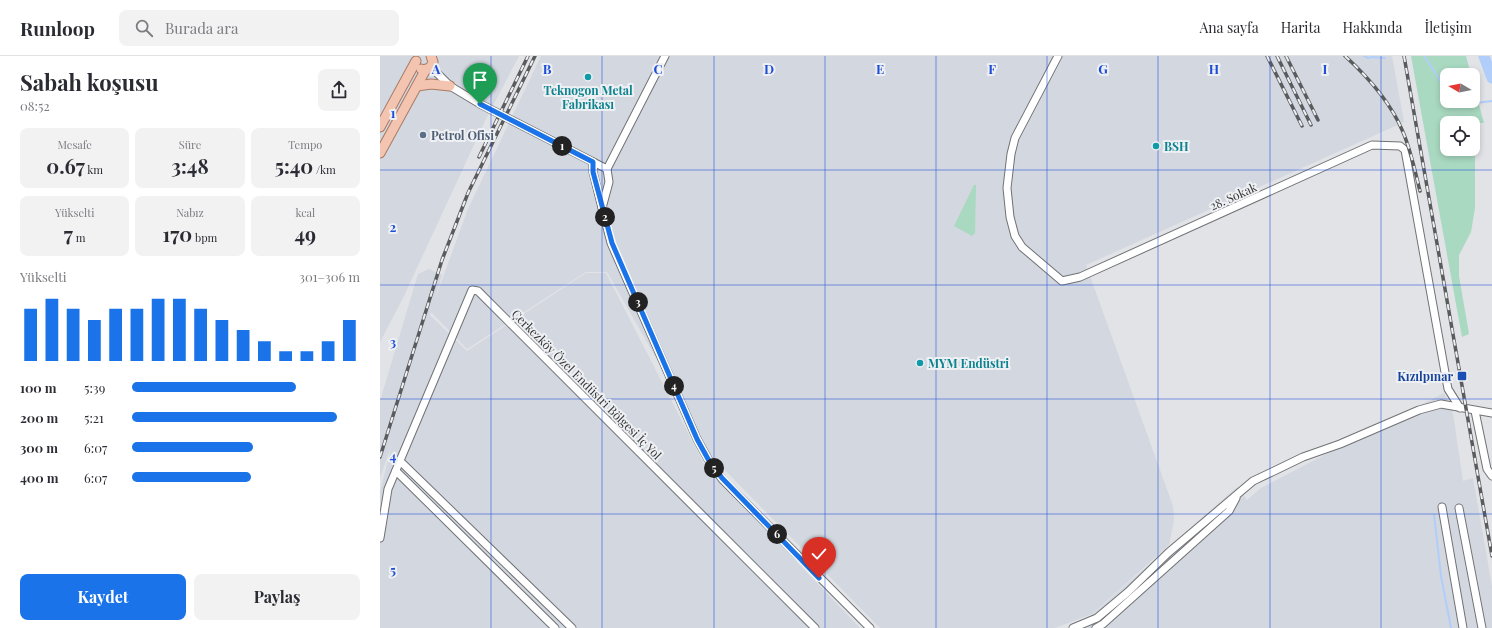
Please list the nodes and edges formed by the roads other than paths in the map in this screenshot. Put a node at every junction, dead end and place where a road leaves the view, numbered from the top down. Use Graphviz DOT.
graph roads {
  1 [pos="666,56"];
  2 [pos="1058,56"];
  3 [pos="417,58"];
  4 [pos="431,62"];
  5 [pos="417,86"];
  6 [pos="450,86"];
  7 [pos="380,127"];
  8 [pos="380,153"];
  9 [pos="593,162"];
  10 [pos="607,169"];
  11 [pos="602,208"];
  12 [pos="1460,408"];
  13 [pos="1475,411"];
  14 [pos="1492,413"];
  15 [pos="400,460"];
  16 [pos="396,471"];
  17 [pos="1492,476"];
  18 [pos="1238,494"];
  19 [pos="1442,507"];
  20 [pos="1459,508"];
  21 [pos="380,538"];
  22 [pos="555,628"];
  23 [pos="572,628"];
  24 [pos="815,628"];
  25 [pos="870,628"];
  26 [pos="1073,628"];
  27 [pos="1096,628"];
  28 [pos="1463,628"];
  29 [pos="1482,628"];
  1 -- 10 [label="street"];
  2 -- 12 [label="street, 28. Sokak"];
  3 -- 4 [label="main road"];
  3 -- 7 [label="main road"];
  4 -- 5 [label="main road"];
  4 -- 6 [label="street"];
  5 -- 6 [label="main road"];
  5 -- 8 [label="main road"];
  6 -- 9 [label="street"];
  9 -- 10 [label="street"];
  9 -- 11 [label="street"];
  10 -- 11 [label="street"];
  11 -- 25 [label="street"];
  12 -- 13 [label="street"];
  12 -- 18 [label="street"];
  13 -- 14 [label="street"];
  13 -- 17 [label="street"];
  15 -- 16 [label="street, Çerkezköy Özel Endüstri Bölgesi İç Yol"];
  15 -- 23 [label="street"];
  15 -- 24 [label="street, Çerkezköy Özel Endüstri Bölgesi İç Yol"];
  16 -- 21 [label="street, Çerkezköy Özel Endüstri Bölgesi İç Yol"];
  16 -- 22 [label="street"];
  18 -- 26 [label="street"];
  18 -- 27 [label="street"];
  19 -- 28 [label="street"];
  20 -- 29 [label="street"];
}
